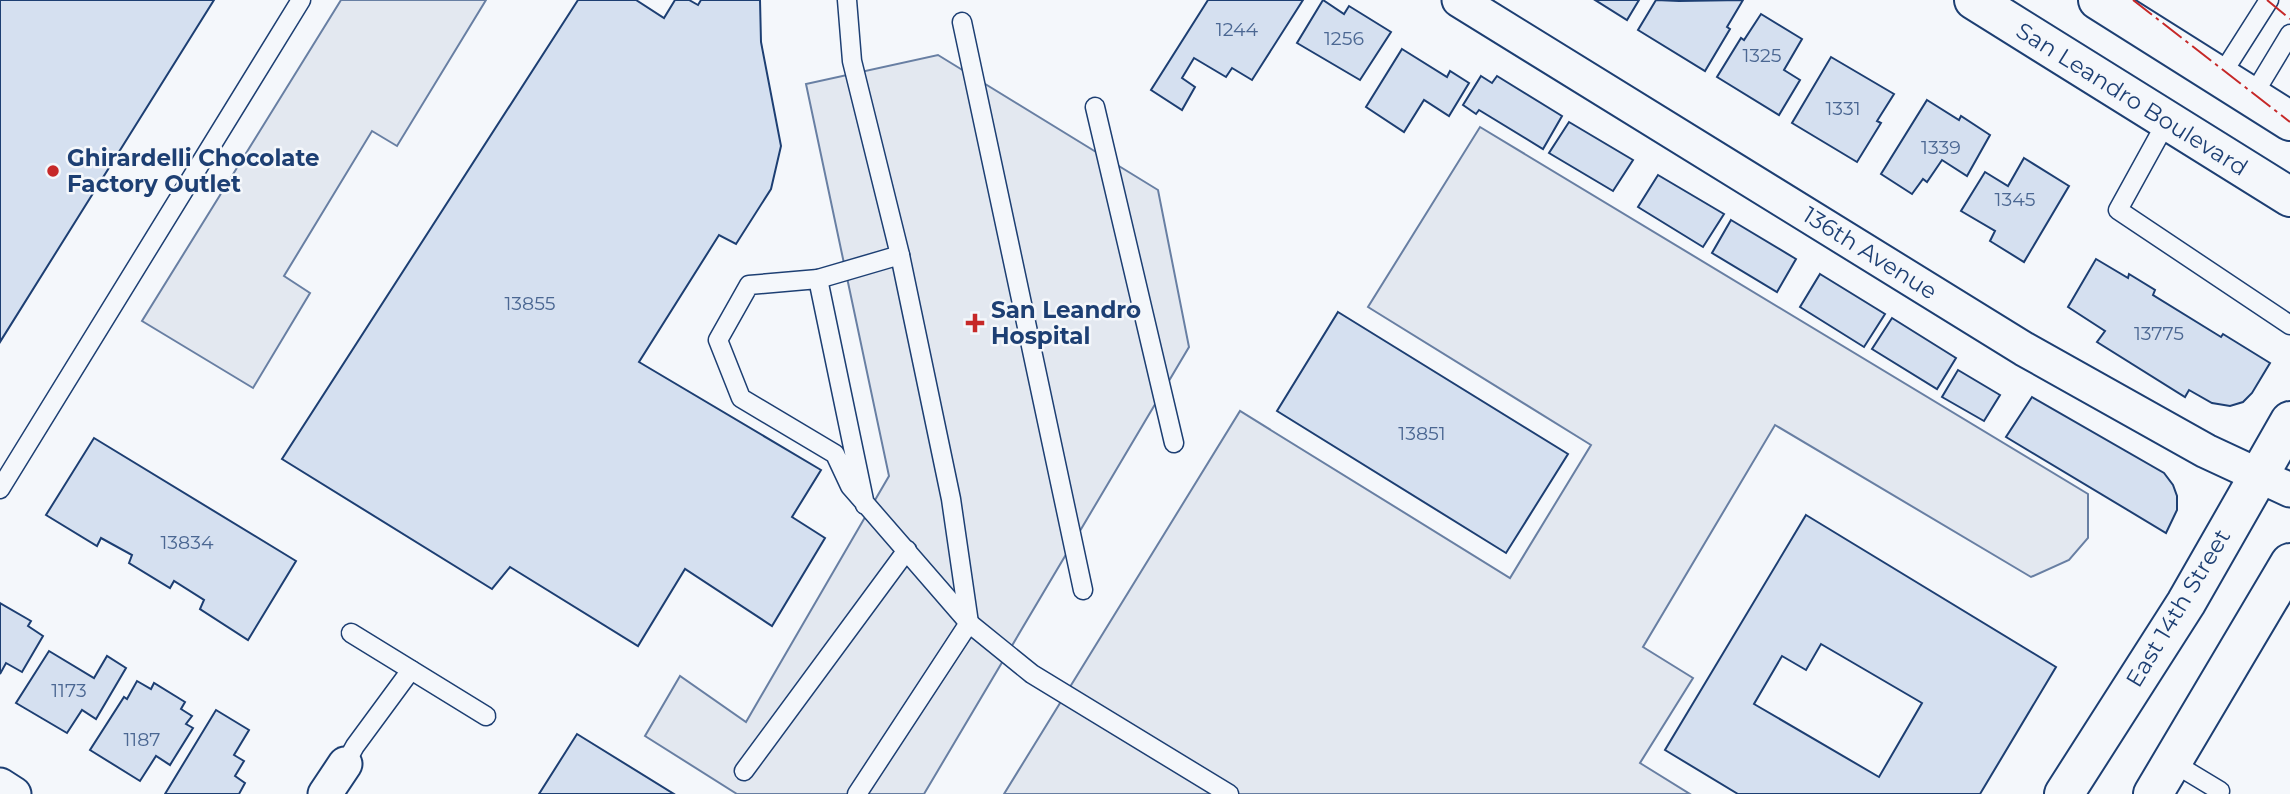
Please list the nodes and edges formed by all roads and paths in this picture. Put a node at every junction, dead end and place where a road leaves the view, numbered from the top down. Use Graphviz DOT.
graph roads {
  1 [pos="300,0"];
  2 [pos="847,0"];
  3 [pos="1459,0"];
  4 [pos="1974,0"];
  5 [pos="2098,0"];
  6 [pos="2269,0"];
  7 [pos="962,22"];
  8 [pos="2290,34"];
  9 [pos="2220,77"];
  10 [pos="2252,97"];
  11 [pos="1095,107"];
  12 [pos="2167,121"];
  13 [pos="2290,121"];
  14 [pos="2290,197"];
  15 [pos="900,255"];
  16 [pos="818,279"];
  17 [pos="2290,325"];
  18 [pos="2290,421"];
  19 [pos="1174,443"];
  20 [pos="2274,482"];
  21 [pos="0,489"];
  22 [pos="865,505"];
  23 [pos="907,550"];
  24 [pos="2285,584"];
  25 [pos="1083,590"];
  26 [pos="969,623"];
  27 [pos="351,633"];
  28 [pos="411,670"];
  29 [pos="486,716"];
  30 [pos="345,764"];
  31 [pos="744,771"];
  32 [pos="2163,778"];
  33 [pos="0,785"];
  34 [pos="2220,791"];
  35 [pos="14,794"];
  36 [pos="325,794"];
  37 [pos="857,794"];
  38 [pos="1229,794"];
  39 [pos="2064,794"];
  1 -- 21 [label="lane"];
  2 -- 15 [label="lane"];
  3 -- 20 [label="street, 136th Avenue"];
  4 -- 12 [label="main road, San Leandro Boulevard"];
  5 -- 9 [label="main road"];
  6 -- 9 [label="lane"];
  7 -- 25 [label="lane"];
  8 -- 10 [label="lane"];
  9 -- 10 [label="main road"];
  10 -- 13 [label="main road"];
  11 -- 19 [label="lane"];
  12 -- 14 [label="main road, San Leandro Boulevard"];
  12 -- 17 [label="lane"];
  15 -- 16 [label="lane"];
  15 -- 26 [label="lane"];
  16 -- 22 [label="lane"];
  16 -- 22 [label="lane"];
  18 -- 20 [label="main road, East 14th Street"];
  20 -- 39 [label="main road, East 14th Street"];
  22 -- 23 [label="lane"];
  23 -- 26 [label="lane"];
  23 -- 31 [label="lane"];
  24 -- 32 [label="main road"];
  26 -- 37 [label="lane"];
  26 -- 38 [label="lane"];
  27 -- 28 [label="lane"];
  28 -- 29 [label="lane"];
  28 -- 30 [label="lane"];
  30 -- 36 [label="street"];
  32 -- 34 [label="lane"];
  33 -- 35 [label="street"];
}
